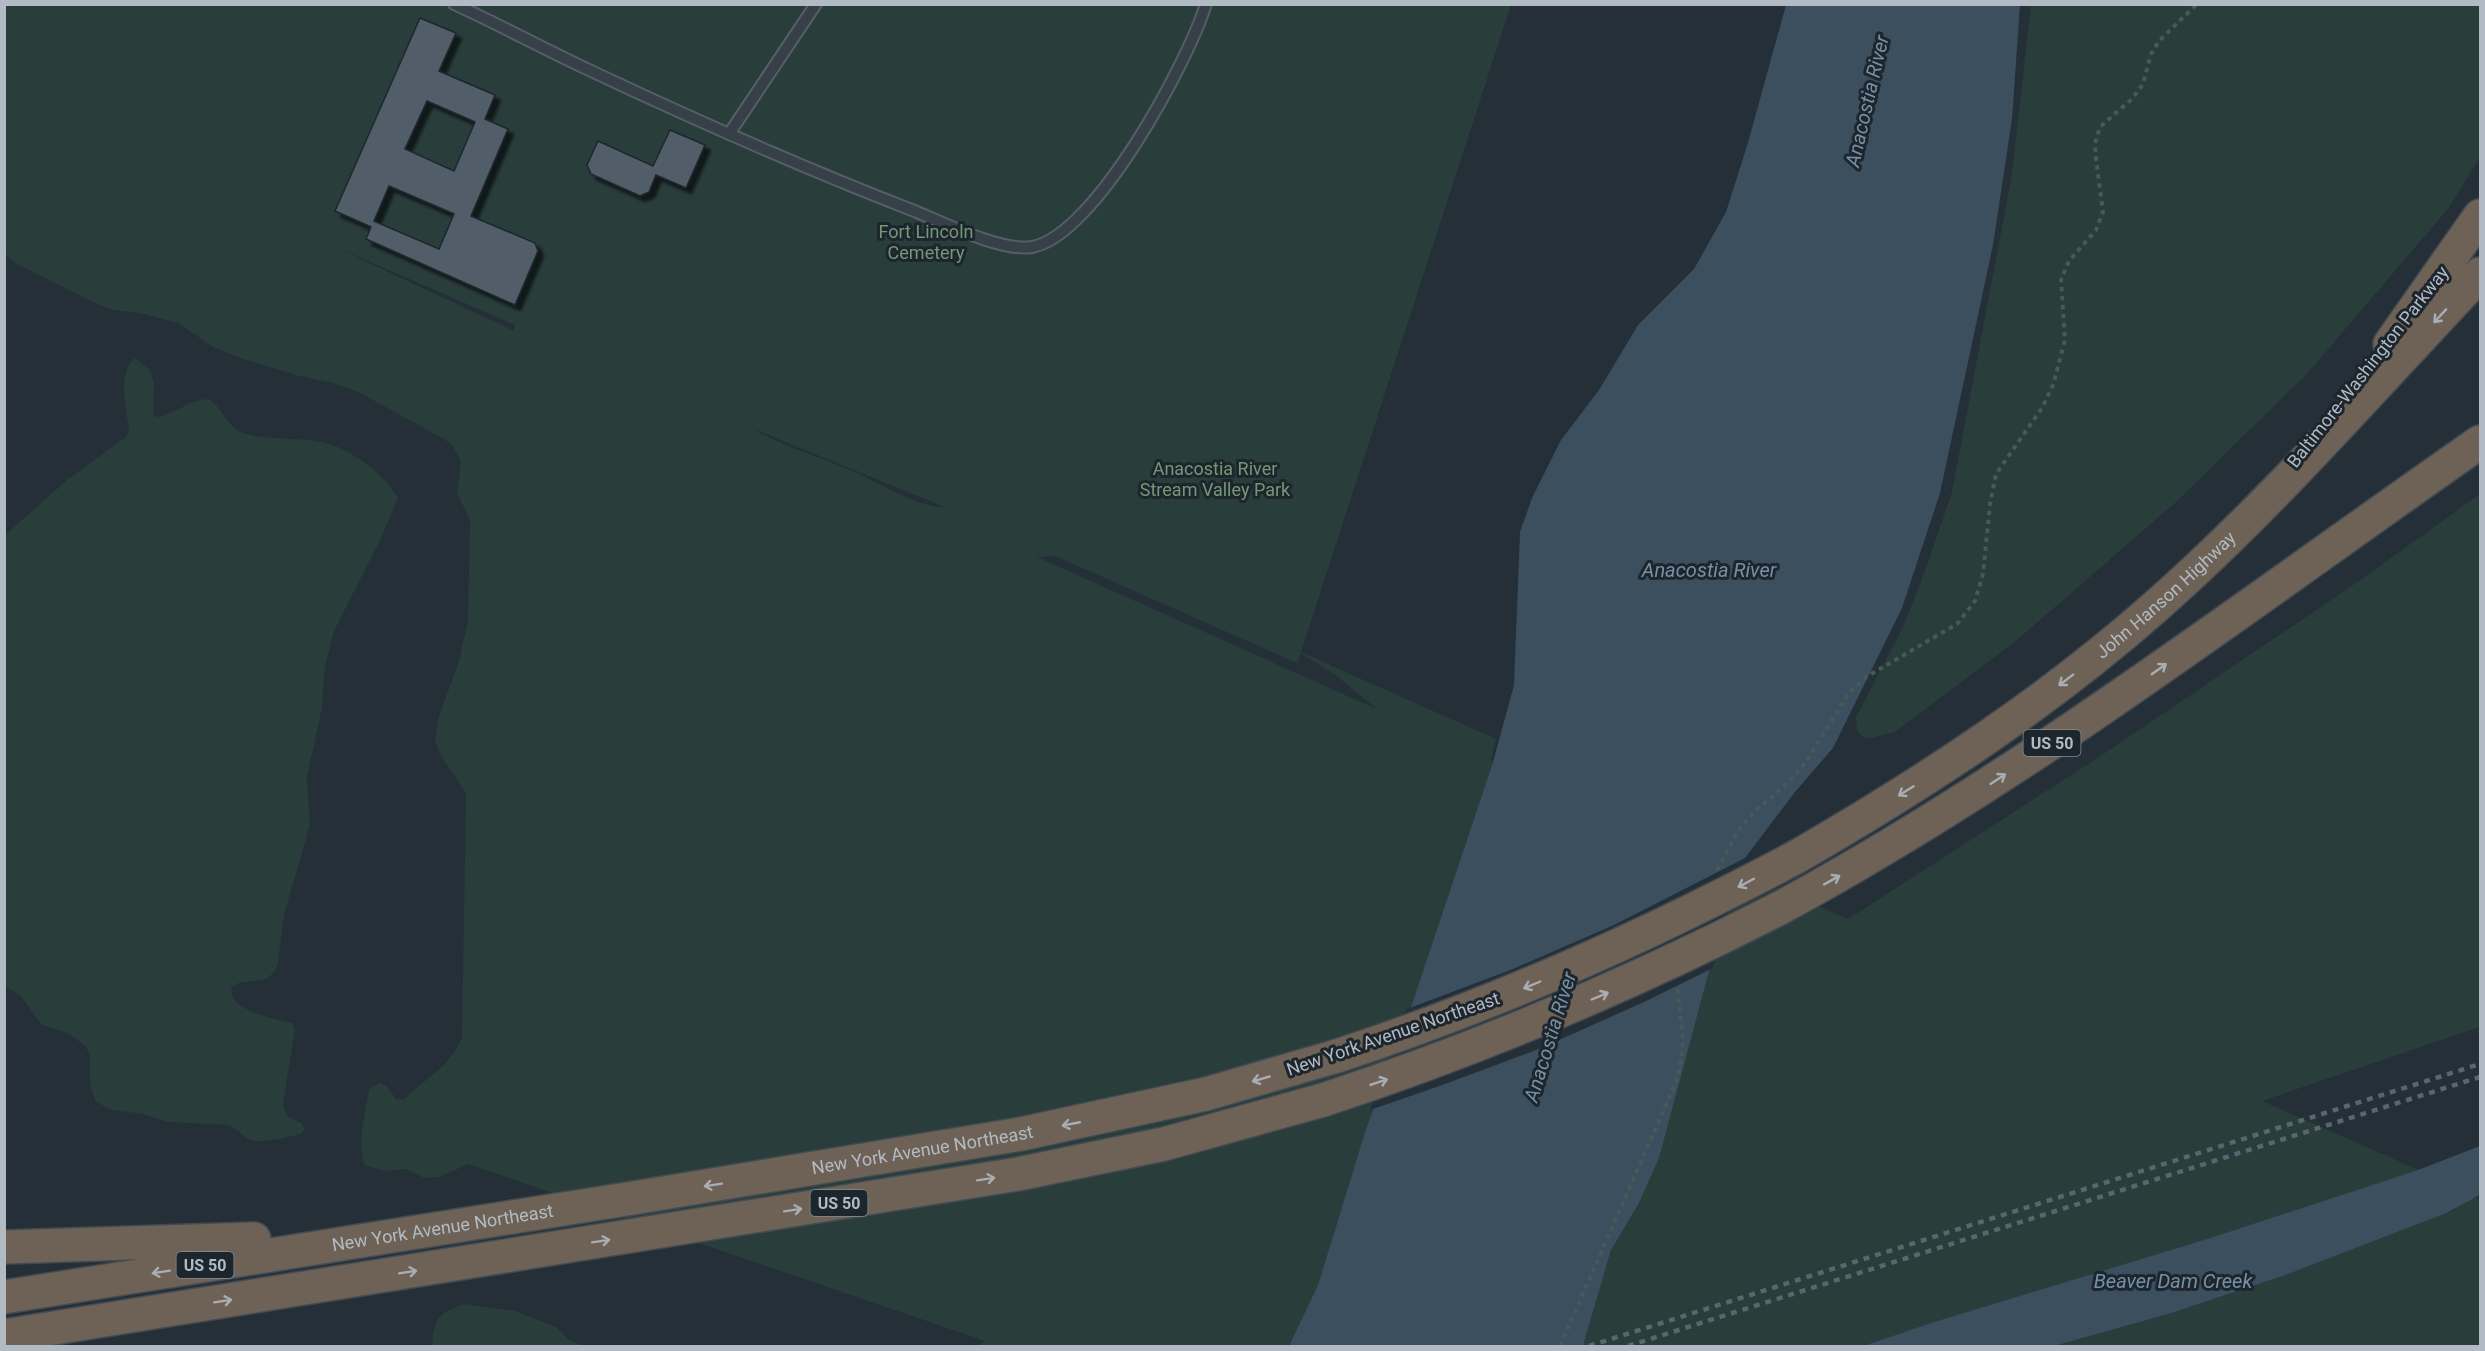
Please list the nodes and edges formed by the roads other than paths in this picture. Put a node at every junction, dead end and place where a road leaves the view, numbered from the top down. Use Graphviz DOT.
graph roads {
  1 [pos="454,4"];
  2 [pos="816,4"];
  3 [pos="1206,4"];
  4 [pos="729,134"];
  5 [pos="2481,216"];
  6 [pos="2481,274"];
  7 [pos="2481,422"];
  8 [pos="2481,442"];
  9 [pos="2251,516"];
  10 [pos="2312,559"];
  11 [pos="1798,856"];
  12 [pos="405,1233"];
  13 [pos="185,1242"];
  14 [pos="4,1247"];
  15 [pos="4,1260"];
  16 [pos="4,1297"];
  17 [pos="144,1314"];
  18 [pos="4,1336"];
  19 [pos="4,1346"];
  1 -- 4 [label="lane"];
  2 -- 4 [label="lane"];
  3 -- 4 [label="lane"];
  5 -- 9 [label="highway, Baltimore-Washington Parkway"];
  6 -- 9 [label="highway, John Hanson Highway / US 50, one-way"];
  7 -- 10 [label="highway"];
  8 -- 10 [label="highway, US 50"];
  9 -- 11 [label="highway, John Hanson Highway / US 50, one-way"];
  17 -- 10 [label="highway, New York Avenue Northeast / US 50, one-way, bridge"];
  11 -- 12 [label="highway, New York Avenue Northeast / US 50, one-way, bridge"];
  12 -- 13 [label="highway"];
  12 -- 16 [label="highway, New York Avenue Northeast / US 50, one-way"];
  13 -- 14 [label="highway"];
  13 -- 15 [label="highway"];
  17 -- 18 [label="highway, New York Avenue Northeast / US 50"];
  17 -- 19 [label="highway"];
}
